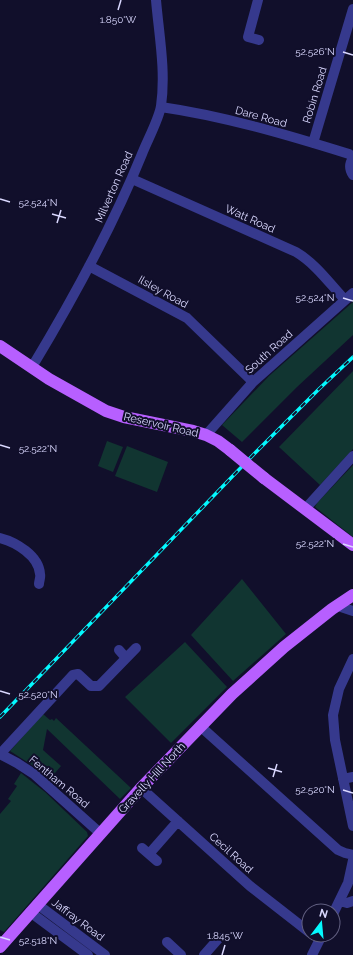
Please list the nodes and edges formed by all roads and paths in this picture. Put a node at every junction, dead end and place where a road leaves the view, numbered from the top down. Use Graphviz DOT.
graph roads {
  1 [pos="156,0"];
  2 [pos="258,0"];
  3 [pos="353,9"];
  4 [pos="260,40"];
  5 [pos="349,41"];
  6 [pos="161,107"];
  7 [pos="313,143"];
  8 [pos="353,158"];
  9 [pos="353,175"];
  10 [pos="132,179"];
  11 [pos="89,266"];
  12 [pos="349,297"];
  13 [pos="0,346"];
  14 [pos="32,367"];
  15 [pos="253,382"];
  16 [pos="206,435"];
  17 [pos="353,456"];
  18 [pos="305,509"];
  19 [pos="0,538"];
  20 [pos="353,545"];
  21 [pos="43,577"];
  22 [pos="353,595"];
  23 [pos="353,604"];
  24 [pos="341,607"];
  25 [pos="353,611"];
  26 [pos="316,621"];
  27 [pos="136,648"];
  28 [pos="119,650"];
  29 [pos="126,658"];
  30 [pos="353,659"];
  31 [pos="200,726"];
  32 [pos="0,754"];
  33 [pos="348,778"];
  34 [pos="141,788"];
  35 [pos="178,821"];
  36 [pos="353,826"];
  37 [pos="100,833"];
  38 [pos="149,854"];
  39 [pos="353,855"];
  40 [pos="353,860"];
  41 [pos="340,901"];
  42 [pos="353,901"];
  43 [pos="34,908"];
  44 [pos="301,926"];
  45 [pos="219,938"];
  46 [pos="167,942"];
  47 [pos="316,943"];
  48 [pos="1,944"];
  49 [pos="88,955"];
  50 [pos="105,955"];
  51 [pos="182,955"];
  52 [pos="204,955"];
  53 [pos="312,955"];
  1 -- 6 [label="street, Milverton Road"];
  2 -- 4 [label="street"];
  3 -- 5 [label="street, Robin Road"];
  5 -- 7 [label="street, Robin Road"];
  6 -- 7 [label="street, Dare Road"];
  6 -- 10 [label="street, Milverton Road"];
  7 -- 8 [label="street, Dare Road"];
  8 -- 9 [label="street, Dare Road"];
  10 -- 11 [label="street, Milverton Road"];
  10 -- 12 [label="street, Watt Road"];
  11 -- 14 [label="street, Milverton Road"];
  11 -- 15 [label="street, Ilsley Road"];
  12 -- 15 [label="street, South Road"];
  13 -- 14 [label="main road, Reservoir Road"];
  14 -- 16 [label="main road, Reservoir Road"];
  15 -- 16 [label="street, South Road"];
  16 -- 18 [label="main road, Reservoir Road, bridge"];
  17 -- 18 [label="street"];
  18 -- 20 [label="main road, Reservoir Road"];
  19 -- 21 [label="street"];
  22 -- 26 [label="main road, Gravelly Hill North"];
  23 -- 24 [label="main road, Gravelly Hill North"];
  24 -- 25 [label="street"];
  24 -- 26 [label="main road, Gravelly Hill North"];
  26 -- 31 [label="main road, Gravelly Hill North"];
  27 -- 29 [label="street"];
  28 -- 29 [label="street"];
  29 -- 32 [label="street"];
  30 -- 33 [label="street"];
  31 -- 34 [label="main road, Gravelly Hill North"];
  31 -- 39 [label="street"];
  32 -- 37 [label="street, Fentham Road"];
  33 -- 36 [label="street"];
  34 -- 35 [label="street, Cecil Road"];
  34 -- 37 [label="main road, Gravelly Hill North"];
  35 -- 38 [label="street"];
  35 -- 44 [label="street, Cecil Road"];
  37 -- 43 [label="main road, Gravelly Hill North"];
  40 -- 41 [label="street"];
  41 -- 42 [label="street"];
  43 -- 48 [label="main road, Gravelly Hill North"];
  43 -- 49 [label="street, Jaffray Road"];
  43 -- 50 [label="street, Jaffray Road"];
  45 -- 52 [label="street"];
  46 -- 51 [label="street"];
  47 -- 53 [label="street"];
}
